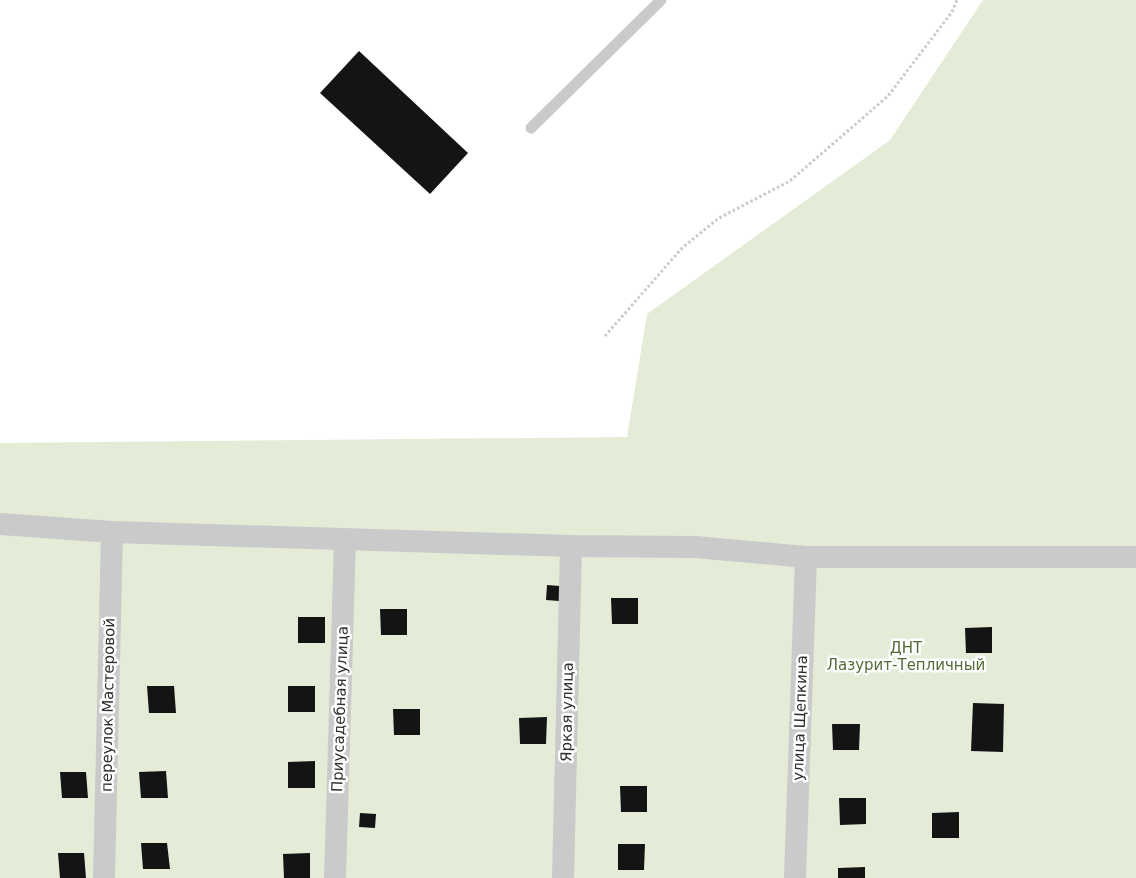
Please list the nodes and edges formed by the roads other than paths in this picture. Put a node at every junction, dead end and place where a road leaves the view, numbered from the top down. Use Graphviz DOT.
graph roads {
  1 [pos="661,0"];
  2 [pos="531,128"];
  3 [pos="0,524"];
  4 [pos="112,532"];
  5 [pos="345,540"];
  6 [pos="571,546"];
  7 [pos="806,557"];
  8 [pos="1136,557"];
  9 [pos="104,878"];
  10 [pos="335,878"];
  11 [pos="563,878"];
  12 [pos="795,878"];
  1 -- 2 [label="lane"];
  3 -- 4 [label="street"];
  4 -- 5 [label="street"];
  4 -- 9 [label="street, переулок Мастеровой"];
  5 -- 6 [label="street"];
  5 -- 10 [label="street, Приусадебная улица"];
  6 -- 7 [label="street"];
  6 -- 11 [label="street, Яркая улица"];
  7 -- 8 [label="street"];
  7 -- 12 [label="street, улица Щепкина"];
}
